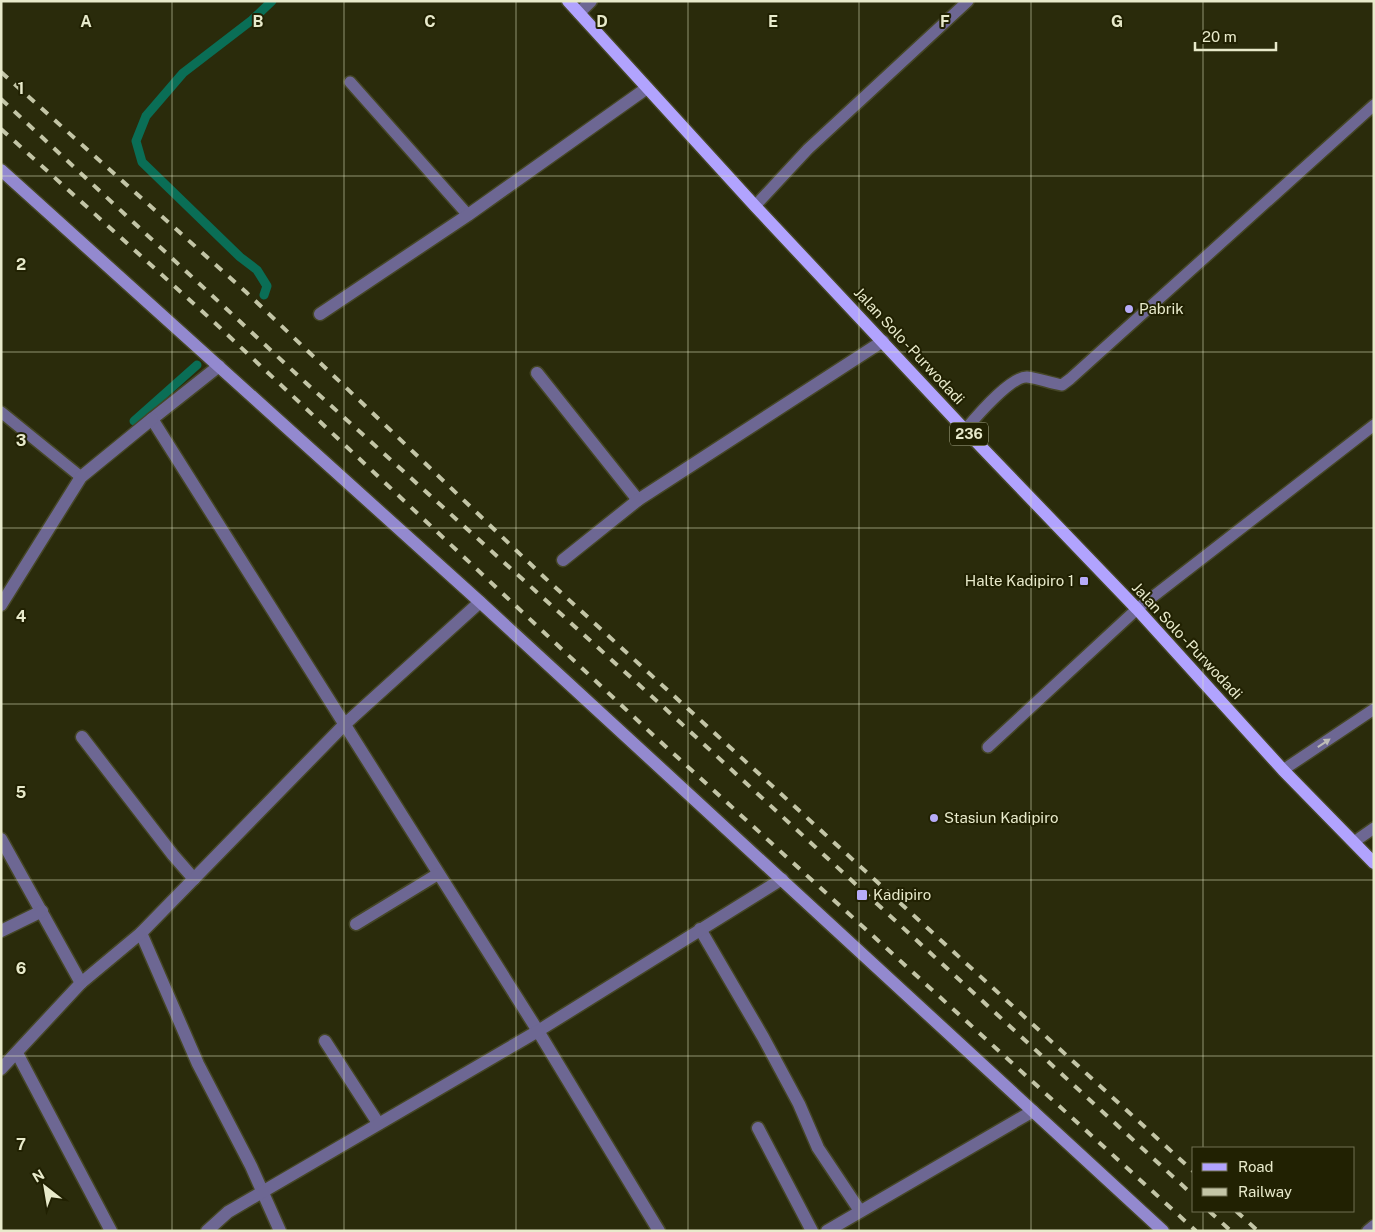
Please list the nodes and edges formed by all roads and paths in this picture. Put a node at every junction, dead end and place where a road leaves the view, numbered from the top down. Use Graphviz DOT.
graph roads {
  1 [pos="568,1"];
  2 [pos="591,1"];
  3 [pos="968,1"];
  4 [pos="579,13"];
  5 [pos="350,82"];
  6 [pos="648,88"];
  7 [pos="1374,105"];
  8 [pos="1,170"];
  9 [pos="755,206"];
  10 [pos="468,215"];
  11 [pos="320,314"];
  12 [pos="883,341"];
  13 [pos="219,366"];
  14 [pos="537,373"];
  15 [pos="1,412"];
  16 [pos="152,419"];
  17 [pos="1374,425"];
  18 [pos="965,430"];
  19 [pos="81,477"];
  20 [pos="638,500"];
  21 [pos="563,560"];
  22 [pos="480,602"];
  23 [pos="1,606"];
  24 [pos="1137,609"];
  25 [pos="1374,709"];
  26 [pos="344,725"];
  27 [pos="82,737"];
  28 [pos="988,747"];
  29 [pos="1283,770"];
  30 [pos="1374,828"];
  31 [pos="1,839"];
  32 [pos="1354,842"];
  33 [pos="1374,863"];
  34 [pos="438,874"];
  35 [pos="194,879"];
  36 [pos="782,879"];
  37 [pos="42,911"];
  38 [pos="356,924"];
  39 [pos="700,930"];
  40 [pos="1,931"];
  41 [pos="142,933"];
  42 [pos="81,984"];
  43 [pos="538,1031"];
  44 [pos="325,1041"];
  45 [pos="17,1053"];
  46 [pos="1,1069"];
  47 [pos="1033,1110"];
  48 [pos="378,1123"];
  49 [pos="758,1128"];
  50 [pos="262,1192"];
  51 [pos="860,1211"];
  52 [pos="1374,1226"];
  53 [pos="111,1231"];
  54 [pos="207,1231"];
  55 [pos="280,1231"];
  56 [pos="659,1231"];
  57 [pos="812,1231"];
  58 [pos="827,1231"];
  59 [pos="1163,1231"];
  60 [pos="1368,1231"];
  1 -- 4 [label="main road, Jalan Solo - Purwodadi / 236"];
  2 -- 4 [label="street"];
  3 -- 9 [label="lane"];
  4 -- 6 [label="main road, Jalan Solo - Purwodadi / 236"];
  5 -- 10 [label="lane"];
  6 -- 9 [label="main road, Jalan Solo - Purwodadi / 236"];
  6 -- 10 [label="street"];
  7 -- 18 [label="lane"];
  8 -- 13 [label="street"];
  9 -- 12 [label="main road, Jalan Solo - Purwodadi / 236"];
  10 -- 11 [label="street"];
  12 -- 18 [label="main road, Jalan Solo - Purwodadi / 236"];
  12 -- 20 [label="street"];
  13 -- 16 [label="street"];
  13 -- 22 [label="street"];
  14 -- 20 [label="street"];
  15 -- 19 [label="lane"];
  16 -- 19 [label="street"];
  16 -- 26 [label="street"];
  17 -- 24 [label="lane"];
  18 -- 24 [label="main road, Jalan Solo - Purwodadi / 236"];
  19 -- 23 [label="street"];
  20 -- 21 [label="street"];
  22 -- 26 [label="street"];
  22 -- 36 [label="street"];
  24 -- 28 [label="lane"];
  24 -- 29 [label="main road, Jalan Solo - Purwodadi / 236"];
  29 -- 25 [label="lane, one-way"];
  26 -- 34 [label="street"];
  26 -- 35 [label="street"];
  27 -- 35 [label="street"];
  29 -- 32 [label="main road, Jalan Solo - Purwodadi / 236"];
  30 -- 32 [label="lane"];
  31 -- 37 [label="street"];
  32 -- 33 [label="main road, Jalan Solo - Purwodadi / 236"];
  34 -- 38 [label="street"];
  34 -- 43 [label="street"];
  35 -- 41 [label="street"];
  36 -- 39 [label="street"];
  36 -- 47 [label="street"];
  37 -- 40 [label="street"];
  37 -- 42 [label="street"];
  39 -- 43 [label="street"];
  39 -- 51 [label="street"];
  41 -- 42 [label="street"];
  41 -- 50 [label="street"];
  42 -- 45 [label="street"];
  43 -- 48 [label="street"];
  43 -- 56 [label="street"];
  44 -- 48 [label="street"];
  45 -- 46 [label="street"];
  45 -- 53 [label="street"];
  47 -- 51 [label="street"];
  47 -- 59 [label="street"];
  48 -- 50 [label="street"];
  49 -- 57 [label="street"];
  50 -- 54 [label="street"];
  50 -- 55 [label="street"];
  51 -- 58 [label="street"];
  52 -- 60 [label="street"];
}
